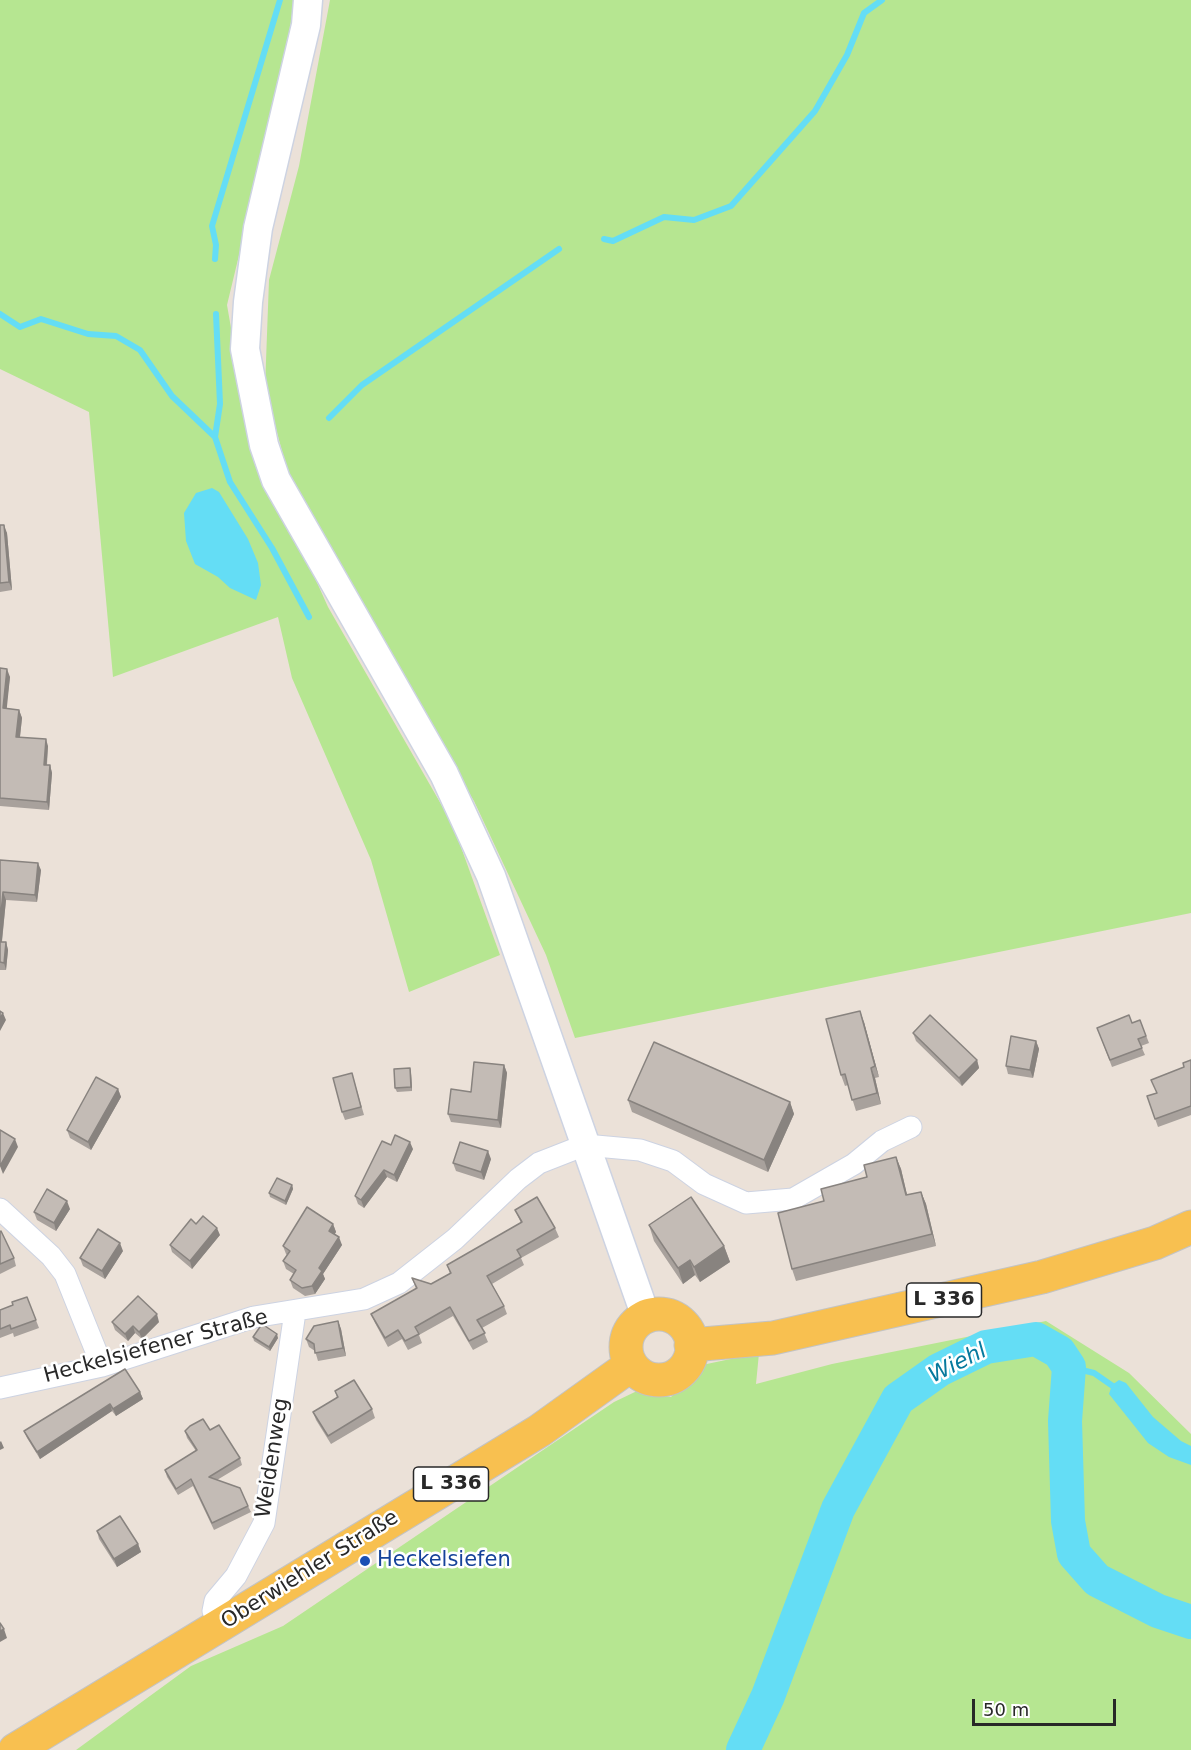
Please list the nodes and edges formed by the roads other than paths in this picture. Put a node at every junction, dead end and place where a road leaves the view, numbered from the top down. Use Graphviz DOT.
graph roads {
  1 [pos="308,0"];
  2 [pos="911,1127"];
  3 [pos="585,1145"];
  4 [pos="0,1209"];
  5 [pos="1191,1227"];
  6 [pos="295,1312"];
  7 [pos="646,1317"];
  8 [pos="691,1345"];
  9 [pos="631,1365"];
  10 [pos="102,1366"];
  11 [pos="0,1388"];
  12 [pos="220,1626"];
  13 [pos="15,1750"];
  1 -- 3 [label="main road"];
  2 -- 3 [label="street"];
  3 -- 6 [label="street, Heckelsiefener Straße"];
  3 -- 7 [label="main road"];
  4 -- 10 [label="street"];
  5 -- 8 [label="main road, L 336"];
  6 -- 10 [label="street, Heckelsiefener Straße"];
  6 -- 12 [label="street, Weidenweg"];
  7 -- 8 [label="main road"];
  7 -- 9 [label="main road"];
  8 -- 9 [label="main road"];
  9 -- 12 [label="main road, Oberwiehler Straße / L 336"];
  10 -- 11 [label="street, Heckelsiefener Straße"];
  12 -- 13 [label="main road, Oberwiehler Straße / L 336"];
}
